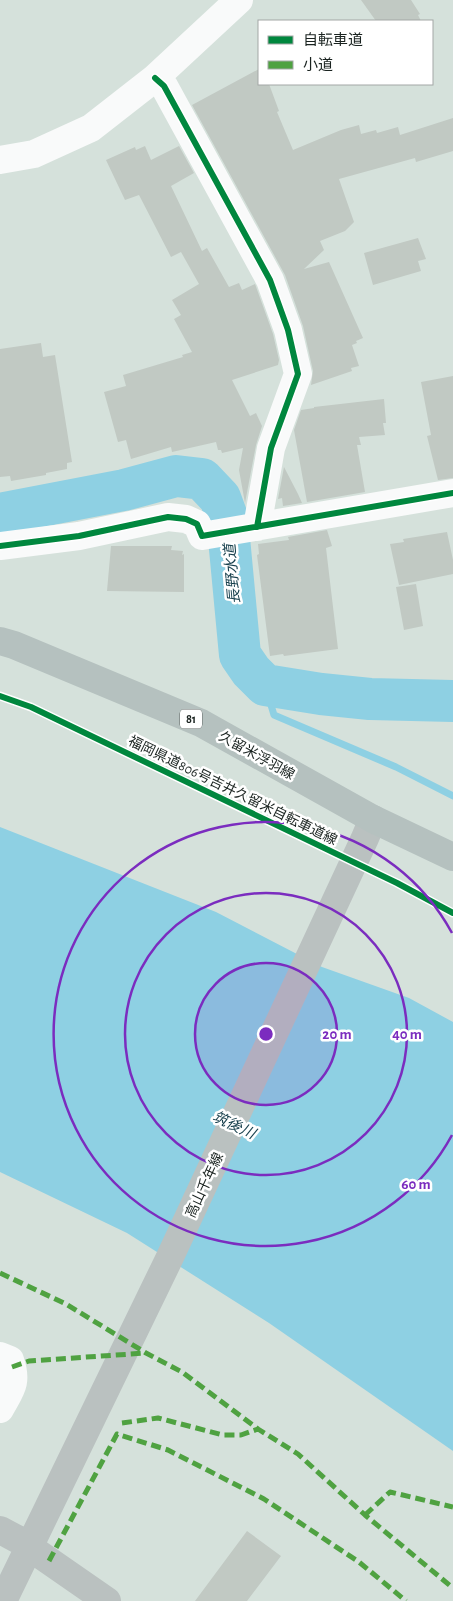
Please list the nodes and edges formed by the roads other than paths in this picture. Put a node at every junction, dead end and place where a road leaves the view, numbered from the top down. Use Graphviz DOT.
graph roads {
  1 [pos="239,0"];
  2 [pos="155,78"];
  3 [pos="0,160"];
  4 [pos="453,492"];
  5 [pos="254,527"];
  6 [pos="0,546"];
  7 [pos="0,642"];
  8 [pos="369,828"];
  9 [pos="453,857"];
  10 [pos="0,1356"];
  11 [pos="0,1409"];
  12 [pos="0,1530"];
  13 [pos="3,1601"];
  14 [pos="107,1601"];
  1 -- 2 [label="street"];
  2 -- 3 [label="street"];
  2 -- 5 [label="street"];
  4 -- 5 [label="street"];
  5 -- 6 [label="street"];
  7 -- 8 [label="main road, 久留米浮羽線 / 81"];
  8 -- 9 [label="main road, 久留米浮羽線 / 81"];
  8 -- 13 [label="main road, 高山千年線"];
  10 -- 11 [label="street"];
  12 -- 14 [label="main road"];
}
